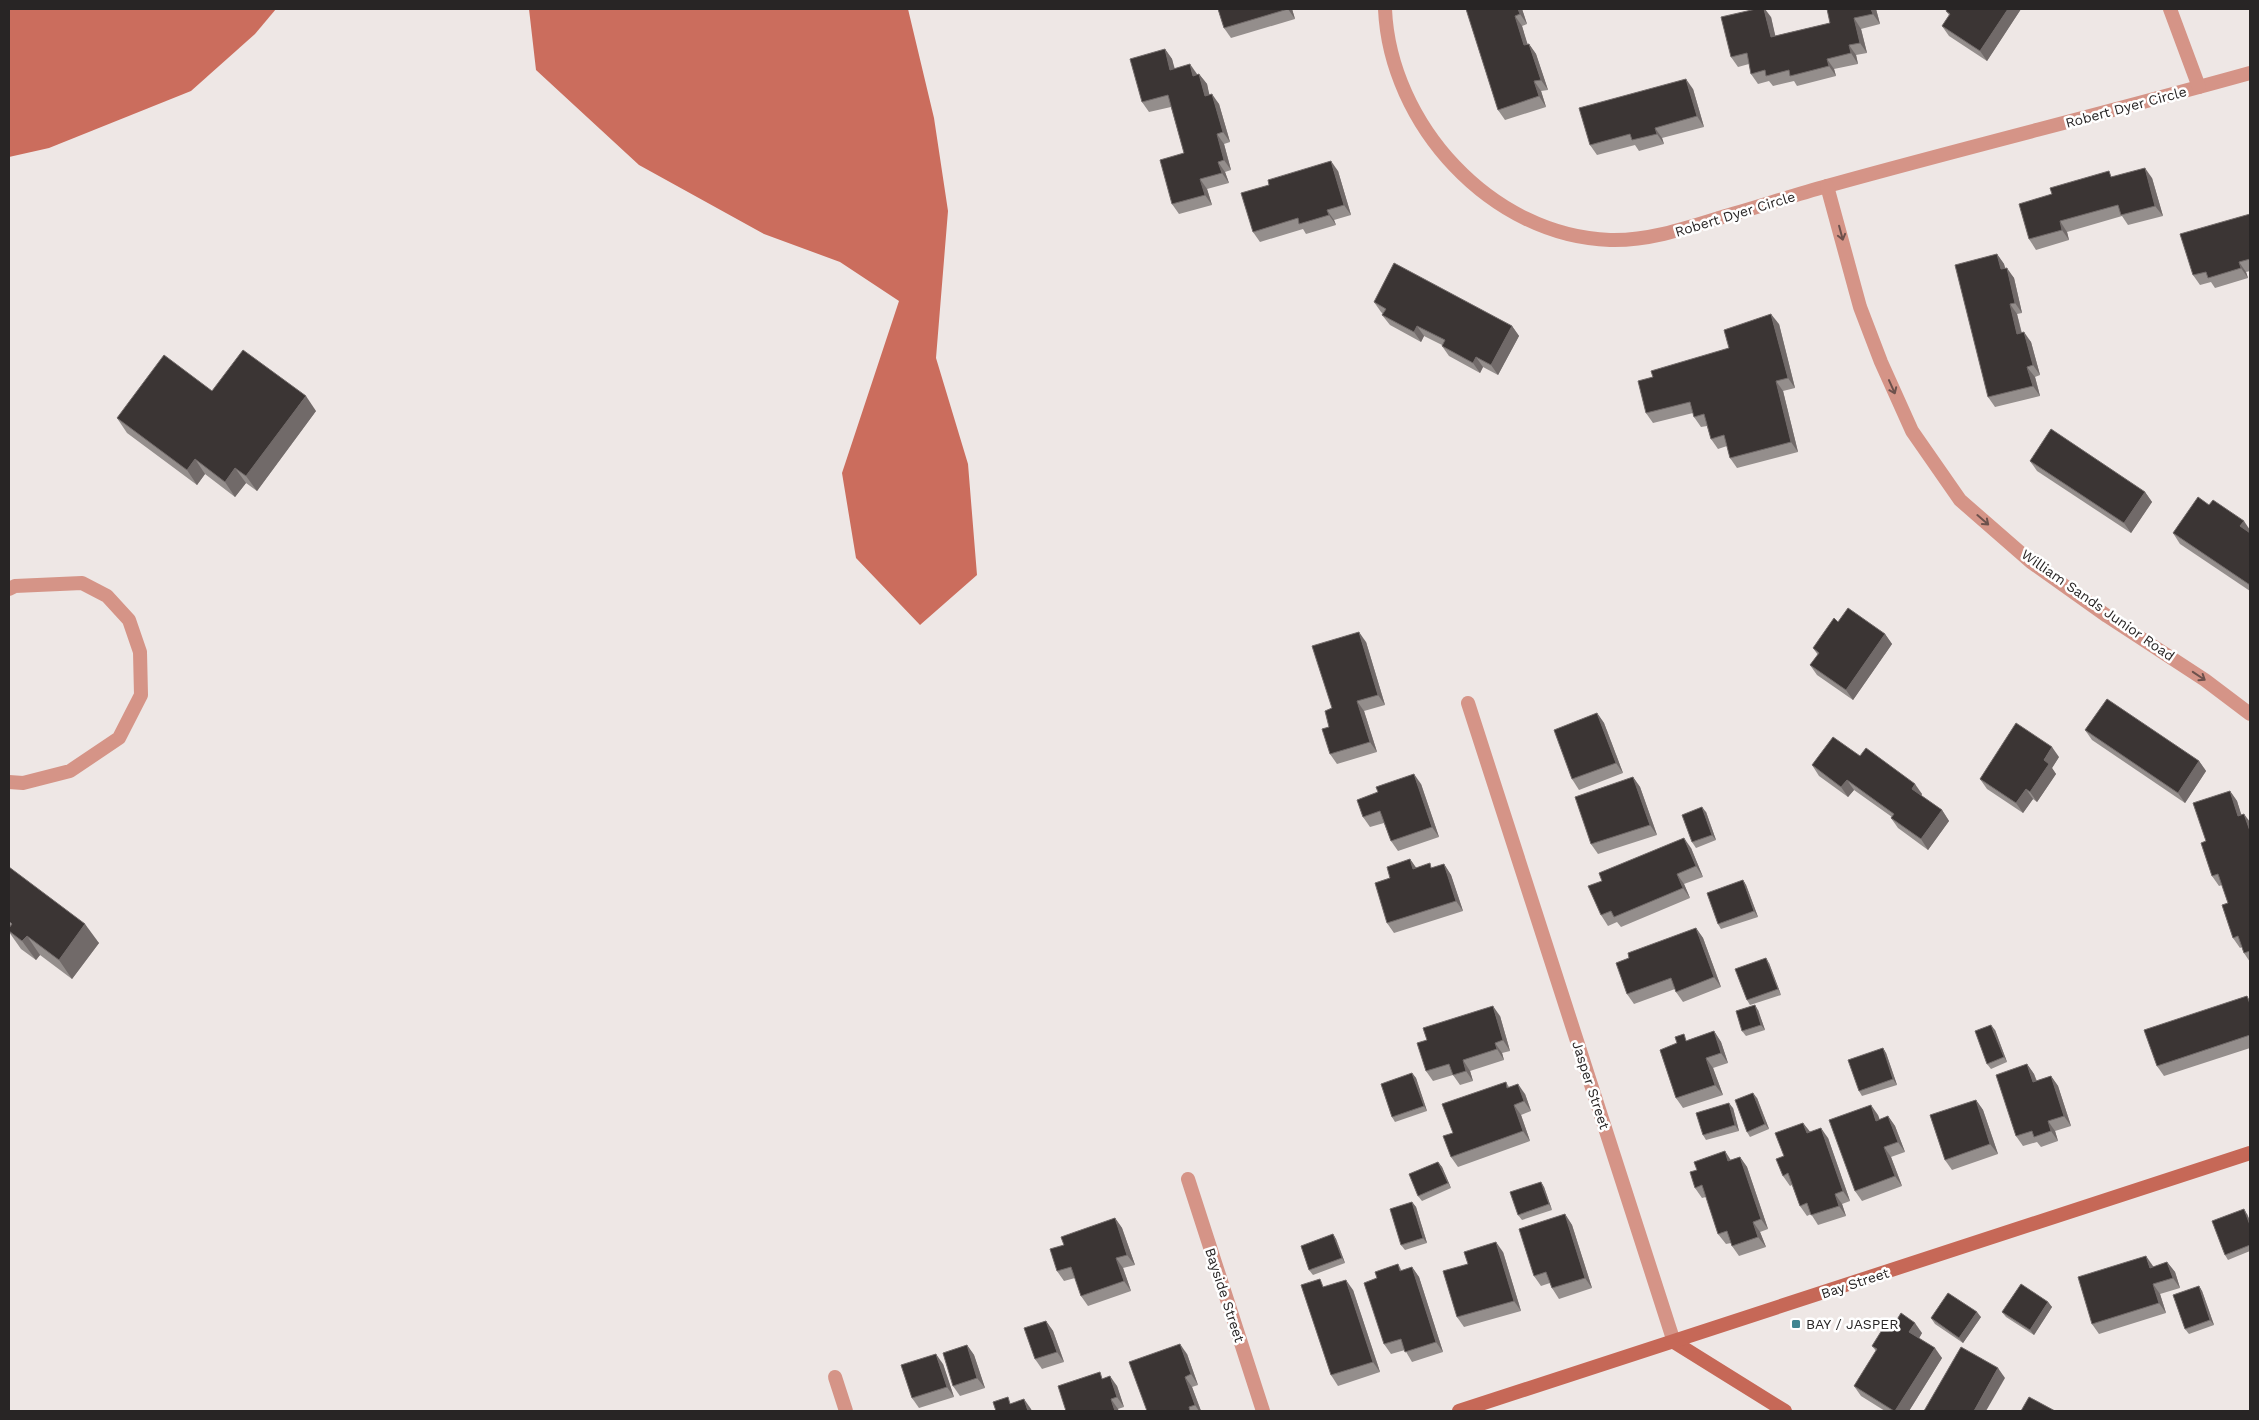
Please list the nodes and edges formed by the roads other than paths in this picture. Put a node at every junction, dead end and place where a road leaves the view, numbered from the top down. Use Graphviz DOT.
graph roads {
  1 [pos="1385,9"];
  2 [pos="2170,9"];
  3 [pos="2250,73"];
  4 [pos="2199,87"];
  5 [pos="1827,186"];
  6 [pos="9,589"];
  7 [pos="1468,704"];
  8 [pos="2250,714"];
  9 [pos="9,782"];
  10 [pos="2250,1153"];
  11 [pos="1188,1179"];
  12 [pos="1674,1342"];
  13 [pos="835,1377"];
  14 [pos="846,1411"];
  15 [pos="1262,1411"];
  16 [pos="1459,1411"];
  17 [pos="1785,1411"];
  1 -- 5 [label="street, Robert Dyer Circle"];
  2 -- 4 [label="street, Robert Dyer Circle"];
  3 -- 4 [label="street, Robert Dyer Circle"];
  4 -- 5 [label="street, Robert Dyer Circle"];
  5 -- 8 [label="street, William Sands Junior Road, one-way"];
  6 -- 9 [label="street"];
  7 -- 12 [label="street, Jasper Street"];
  10 -- 12 [label="main road, Bay Street"];
  11 -- 15 [label="street, Bayside Street"];
  12 -- 16 [label="main road, Bay Street"];
  12 -- 17 [label="main road"];
  13 -- 14 [label="street"];
}
